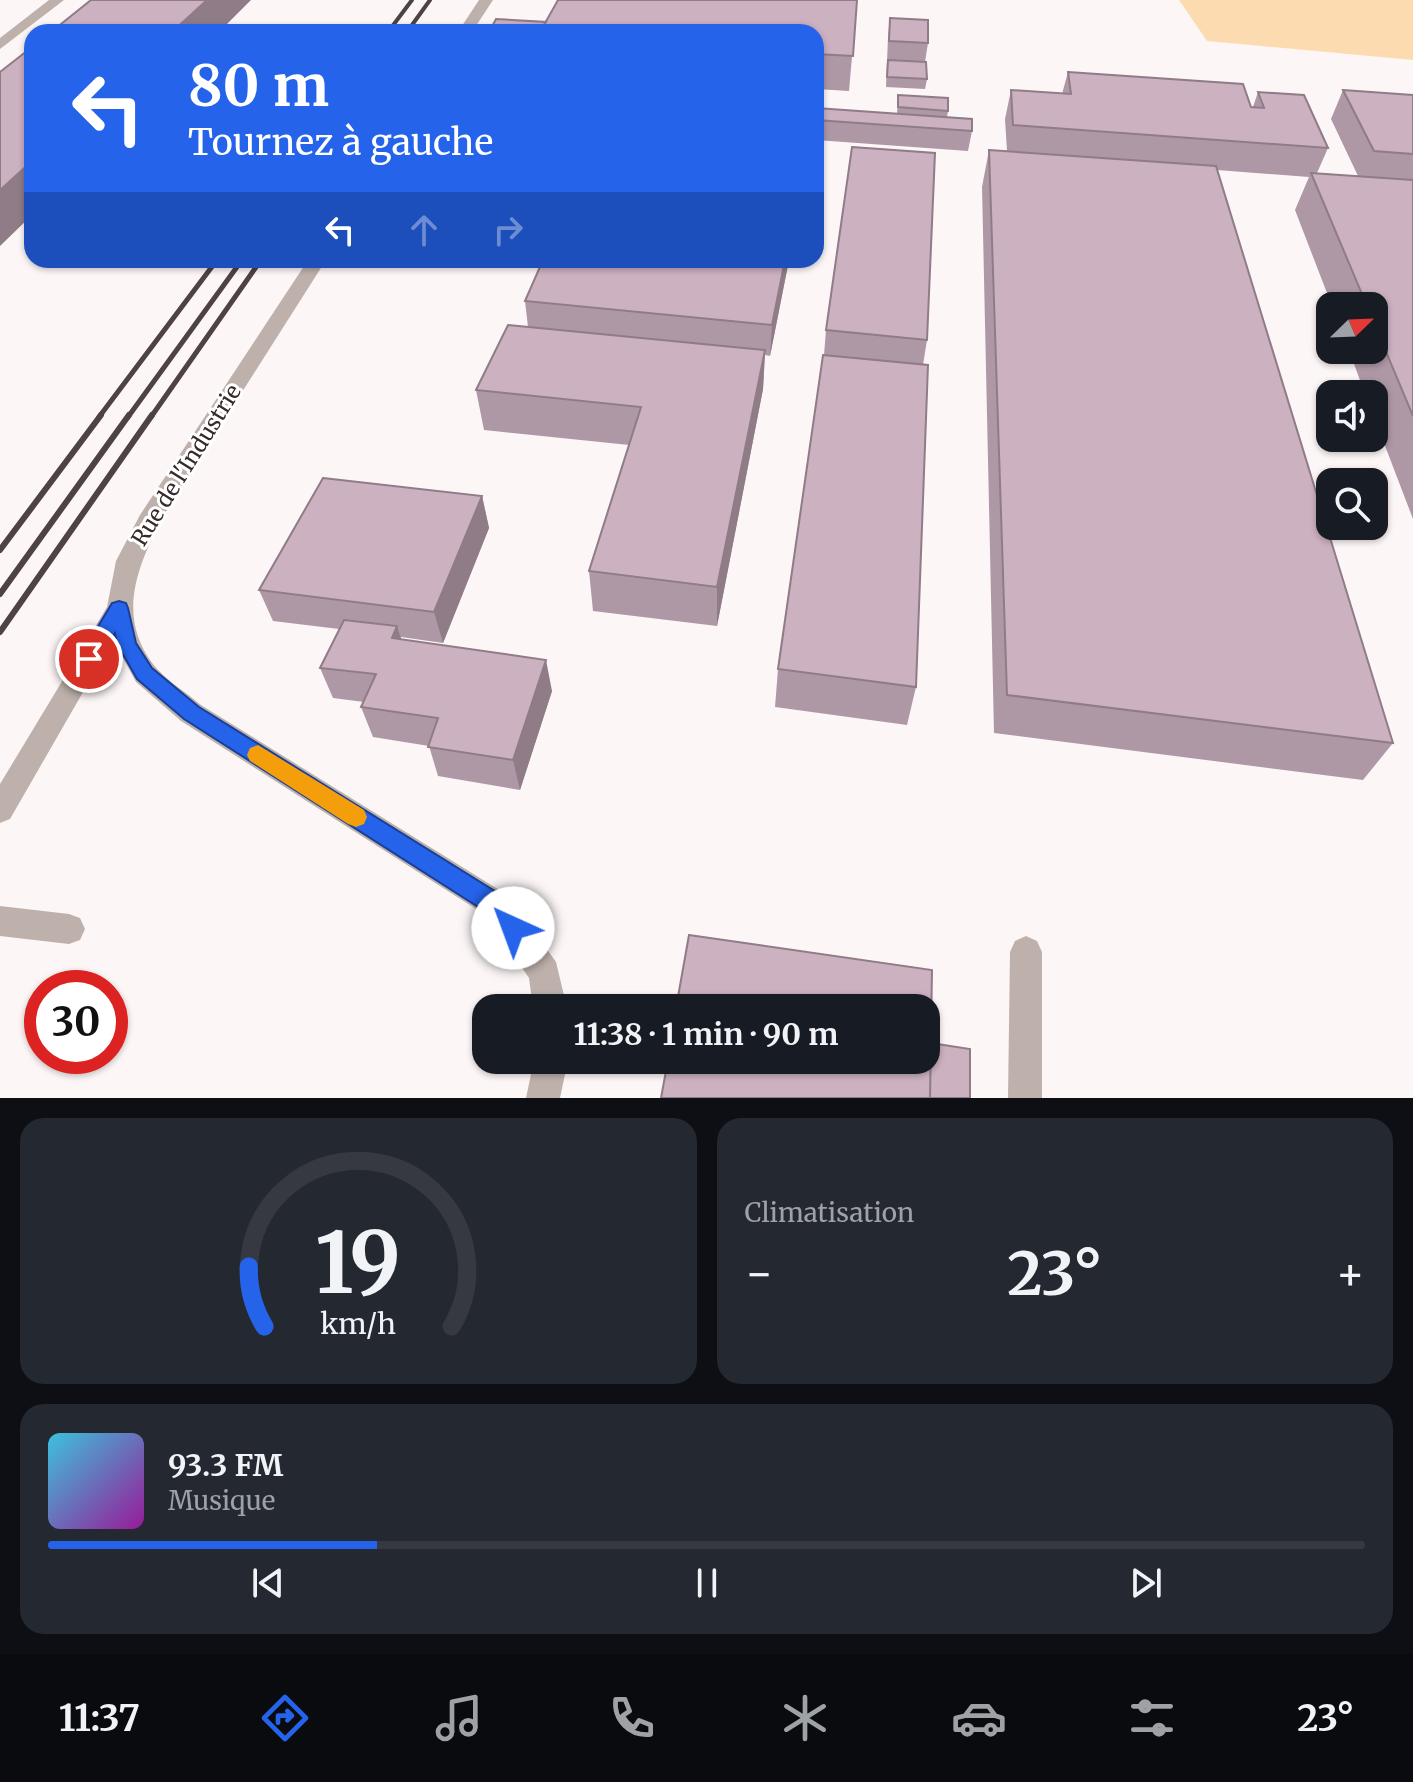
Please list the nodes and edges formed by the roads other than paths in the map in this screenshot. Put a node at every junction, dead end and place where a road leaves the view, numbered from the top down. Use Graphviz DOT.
graph roads {
  1 [pos="57,0"];
  2 [pos="486,0"];
  3 [pos="27,24"];
  4 [pos="470,24"];
  5 [pos="24,26"];
  6 [pos="0,45"];
  7 [pos="312,268"];
  8 [pos="119,608"];
  9 [pos="0,810"];
  10 [pos="0,921"];
  11 [pos="69,929"];
  12 [pos="1026,952"];
  13 [pos="548,994"];
  14 [pos="548,1074"];
  15 [pos="543,1098"];
  16 [pos="1025,1098"];
  1 -- 3 [label="street"];
  2 -- 4 [label="street"];
  5 -- 6 [label="street"];
  7 -- 8 [label="street, Rue de l'Industrie"];
  8 -- 9 [label="street"];
  8 -- 13 [label="street, Rue de l'Industrie"];
  10 -- 11 [label="street"];
  12 -- 16 [label="street"];
  14 -- 15 [label="street"];
}
